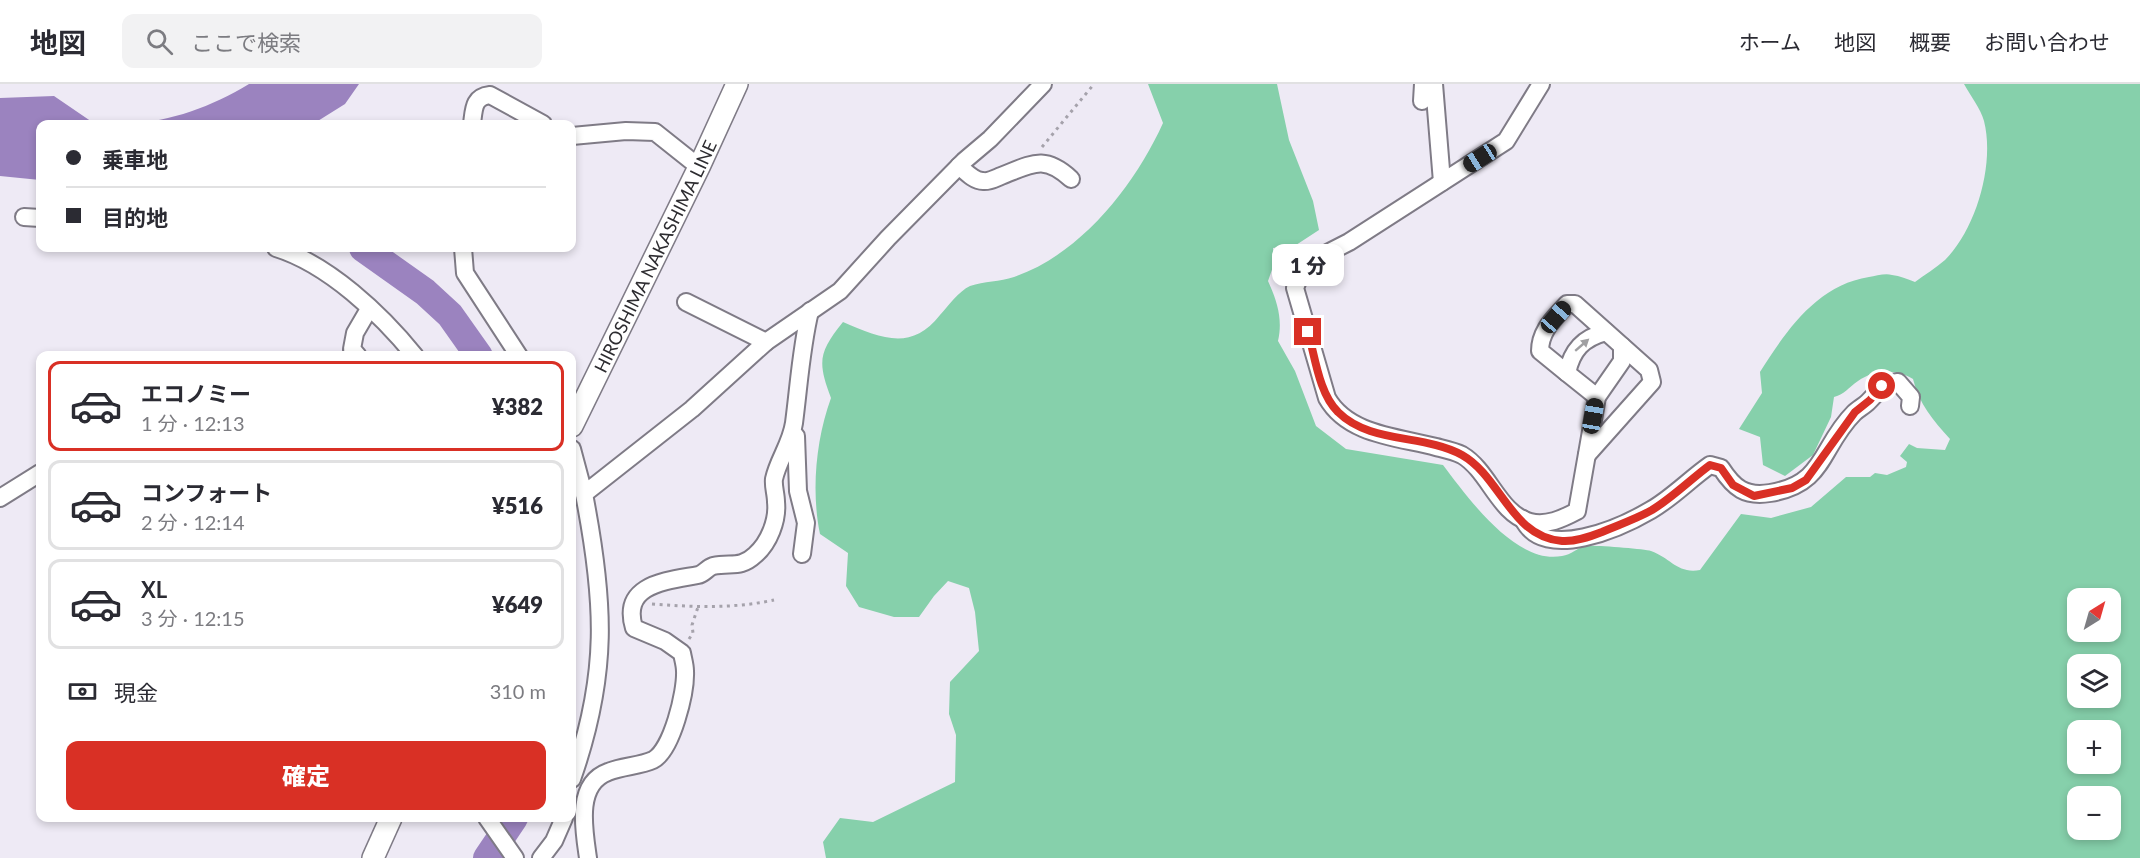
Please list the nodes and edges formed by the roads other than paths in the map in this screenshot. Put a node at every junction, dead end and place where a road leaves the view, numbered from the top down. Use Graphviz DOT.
graph roads {
  1 [pos="736,84"];
  2 [pos="1043,84"];
  3 [pos="1422,84"];
  4 [pos="1434,84"];
  5 [pos="1540,84"];
  6 [pos="1422,101"];
  7 [pos="472,120"];
  8 [pos="536,120"];
  9 [pos="576,136"];
  10 [pos="959,166"];
  11 [pos="699,167"];
  12 [pos="1071,179"];
  13 [pos="1442,182"];
  14 [pos="284,252"];
  15 [pos="463,252"];
  16 [pos="686,302"];
  17 [pos="369,309"];
  18 [pos="810,311"];
  19 [pos="1606,332"];
  20 [pos="766,342"];
  21 [pos="1622,346"];
  22 [pos="354,351"];
  23 [pos="410,351"];
  24 [pos="516,351"];
  25 [pos="1567,373"];
  26 [pos="1597,397"];
  27 [pos="1911,406"];
  28 [pos="795,408"];
  29 [pos="576,418"];
  30 [pos="1587,456"];
  31 [pos="576,464"];
  32 [pos="36,476"];
  33 [pos="584,494"];
  34 [pos="0,498"];
  35 [pos="1523,519"];
  36 [pos="802,554"];
  37 [pos="602,622"];
  38 [pos="634,628"];
  39 [pos="576,767"];
  40 [pos="389,822"];
  41 [pos="490,822"];
  42 [pos="562,822"];
  43 [pos="373,858"];
  44 [pos="515,858"];
  45 [pos="541,858"];
  46 [pos="588,858"];
  1 -- 11 [label="main road, HIROSHIMA NAKASHIMA LINE"];
  2 -- 10 [label="street"];
  3 -- 6 [label="street"];
  4 -- 13 [label="street"];
  5 -- 13 [label="street"];
  7 -- 8 [label="street"];
  9 -- 11 [label="street"];
  10 -- 12 [label="street"];
  10 -- 18 [label="street"];
  11 -- 29 [label="main road, HIROSHIMA NAKASHIMA LINE"];
  13 -- 35 [label="street"];
  14 -- 17 [label="street"];
  15 -- 24 [label="street"];
  16 -- 20 [label="street"];
  17 -- 22 [label="street"];
  17 -- 23 [label="street"];
  18 -- 20 [label="street"];
  18 -- 28 [label="street"];
  19 -- 21 [label="street"];
  25 -- 19 [label="street, one-way"];
  19 -- 25 [label="street"];
  20 -- 33 [label="street"];
  21 -- 26 [label="street"];
  21 -- 30 [label="street"];
  25 -- 26 [label="street"];
  26 -- 30 [label="street"];
  27 -- 35 [label="street"];
  28 -- 36 [label="street"];
  28 -- 38 [label="street"];
  30 -- 35 [label="street"];
  31 -- 33 [label="street"];
  32 -- 34 [label="street"];
  33 -- 37 [label="street"];
  37 -- 38 [label="street"];
  37 -- 39 [label="street"];
  38 -- 46 [label="street"];
  40 -- 43 [label="main road"];
  41 -- 44 [label="street"];
  42 -- 45 [label="street"];
}
